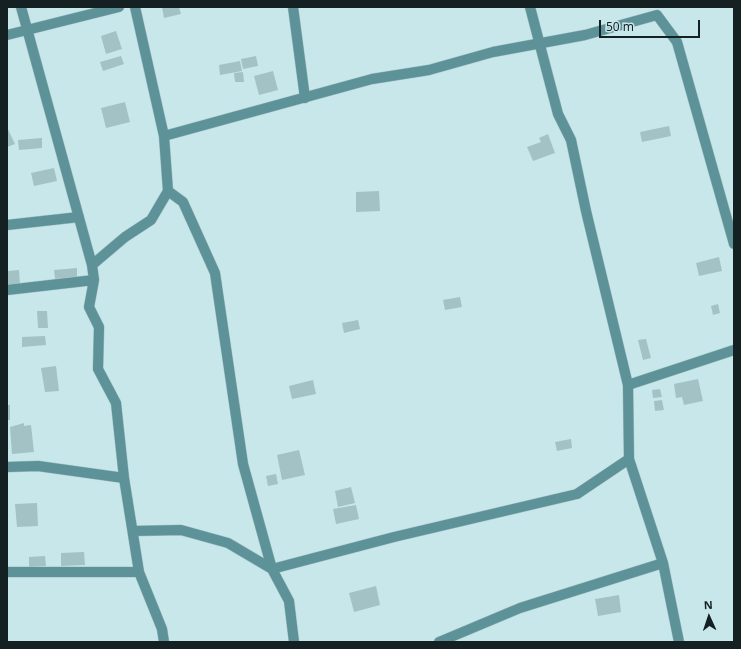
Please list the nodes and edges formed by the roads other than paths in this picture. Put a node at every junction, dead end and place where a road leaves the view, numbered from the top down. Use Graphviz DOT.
graph roads {
  1 [pos="22,7"];
  2 [pos="118,7"];
  3 [pos="135,7"];
  4 [pos="293,7"];
  5 [pos="530,7"];
  6 [pos="28,29"];
  7 [pos="7,35"];
  8 [pos="539,43"];
  9 [pos="305,98"];
  10 [pos="164,136"];
  11 [pos="168,191"];
  12 [pos="79,217"];
  13 [pos="7,225"];
  14 [pos="734,244"];
  15 [pos="92,265"];
  16 [pos="94,280"];
  17 [pos="7,290"];
  18 [pos="734,350"];
  19 [pos="628,385"];
  20 [pos="629,459"];
  21 [pos="7,467"];
  22 [pos="124,478"];
  23 [pos="133,531"];
  24 [pos="664,563"];
  25 [pos="272,569"];
  26 [pos="7,572"];
  27 [pos="140,572"];
  28 [pos="164,642"];
  29 [pos="294,642"];
  30 [pos="439,642"];
  31 [pos="679,642"];
  1 -- 6 [label="street"];
  2 -- 6 [label="street"];
  3 -- 10 [label="street"];
  4 -- 9 [label="street"];
  5 -- 8 [label="street"];
  6 -- 7 [label="street"];
  6 -- 12 [label="street"];
  8 -- 9 [label="street"];
  8 -- 14 [label="street"];
  8 -- 19 [label="street"];
  9 -- 10 [label="street"];
  10 -- 11 [label="street"];
  11 -- 15 [label="street"];
  11 -- 25 [label="street"];
  12 -- 13 [label="street"];
  12 -- 15 [label="street"];
  15 -- 16 [label="street"];
  16 -- 17 [label="street"];
  16 -- 22 [label="street"];
  18 -- 19 [label="street"];
  19 -- 20 [label="street"];
  20 -- 24 [label="street"];
  20 -- 25 [label="street"];
  21 -- 22 [label="street"];
  22 -- 23 [label="street"];
  23 -- 25 [label="street"];
  23 -- 27 [label="street"];
  24 -- 30 [label="street"];
  24 -- 31 [label="street"];
  25 -- 29 [label="street"];
  26 -- 27 [label="street"];
  27 -- 28 [label="street"];
}
